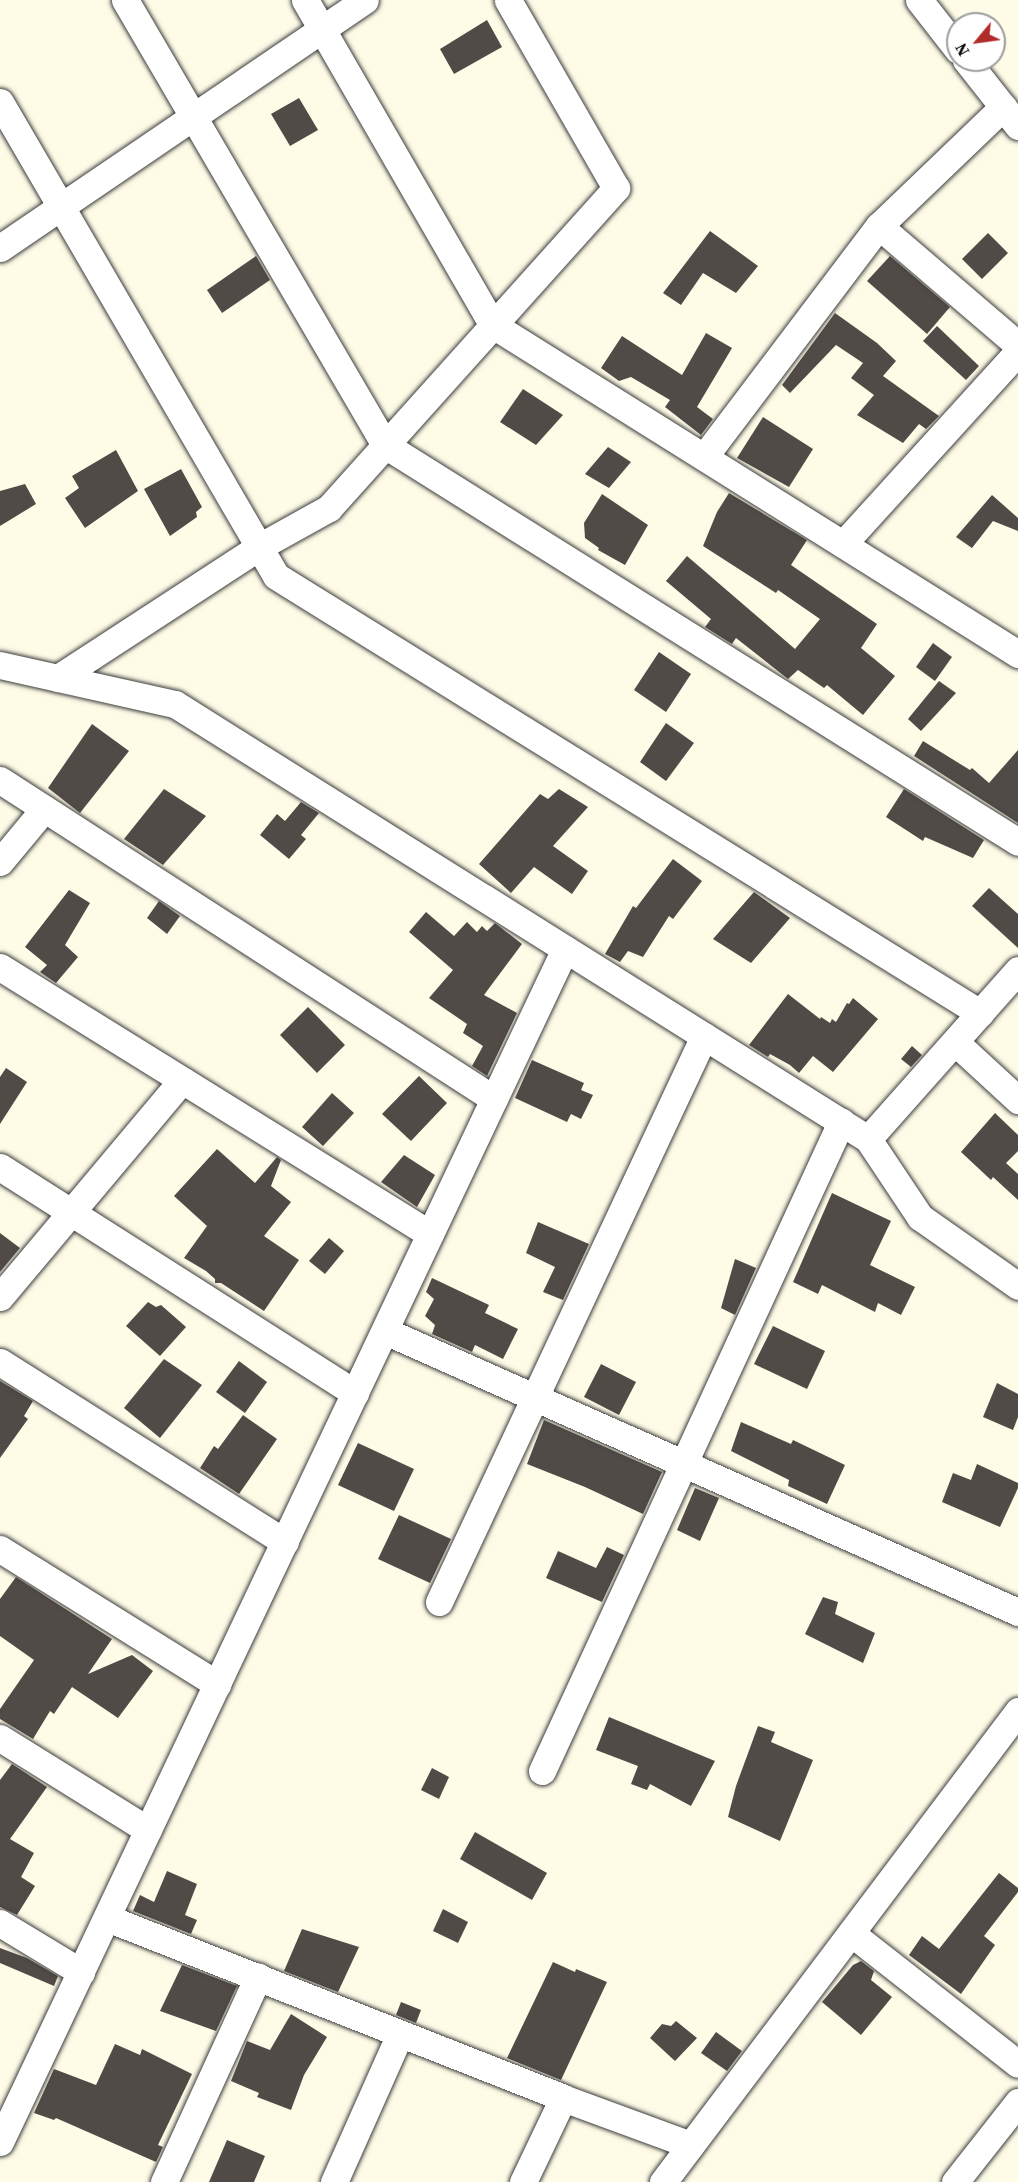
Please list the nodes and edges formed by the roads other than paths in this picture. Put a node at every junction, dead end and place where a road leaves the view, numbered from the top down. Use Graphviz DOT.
graph roads {
  1 [pos="125,0"];
  2 [pos="305,0"];
  3 [pos="365,0"];
  4 [pos="508,0"];
  5 [pos="919,0"];
  6 [pos="322,29"];
  7 [pos="946,35"];
  8 [pos="975,72"];
  9 [pos="0,102"];
  10 [pos="1010,116"];
  11 [pos="194,117"];
  12 [pos="61,207"];
  13 [pos="879,226"];
  14 [pos="0,248"];
  15 [pos="493,325"];
  16 [pos="1018,345"];
  17 [pos="1018,352"];
  18 [pos="385,445"];
  19 [pos="704,457"];
  20 [pos="843,544"];
  21 [pos="258,547"];
  22 [pos="1018,654"];
  23 [pos="0,665"];
  24 [pos="58,678"];
  25 [pos="0,780"];
  26 [pos="44,808"];
  27 [pos="1018,842"];
  28 [pos="0,862"];
  29 [pos="566,949"];
  30 [pos="0,967"];
  31 [pos="1018,970"];
  32 [pos="980,1013"];
  33 [pos="704,1036"];
  34 [pos="955,1042"];
  35 [pos="182,1080"];
  36 [pos="494,1099"];
  37 [pos="1018,1100"];
  38 [pos="841,1122"];
  39 [pos="868,1139"];
  40 [pos="0,1167"];
  41 [pos="71,1212"];
  42 [pos="430,1234"];
  43 [pos="1018,1286"];
  44 [pos="0,1297"];
  45 [pos="385,1331"];
  46 [pos="0,1362"];
  47 [pos="355,1393"];
  48 [pos="535,1397"];
  49 [pos="684,1464"];
  50 [pos="285,1542"];
  51 [pos="0,1549"];
  52 [pos="439,1602"];
  53 [pos="1018,1611"];
  54 [pos="217,1684"];
  55 [pos="1018,1711"];
  56 [pos="0,1738"];
  57 [pos="542,1771"];
  58 [pos="148,1830"];
  59 [pos="106,1918"];
  60 [pos="0,1923"];
  61 [pos="851,1933"];
  62 [pos="81,1972"];
  63 [pos="258,1977"];
  64 [pos="400,2034"];
  65 [pos="1018,2064"];
  66 [pos="563,2098"];
  67 [pos="1018,2102"];
  68 [pos="8,2105"];
  69 [pos="0,2142"];
  70 [pos="691,2145"];
  71 [pos="164,2182"];
  72 [pos="334,2182"];
  73 [pos="523,2182"];
  74 [pos="663,2182"];
  75 [pos="955,2182"];
  1 -- 11 [label="street"];
  2 -- 6 [label="street"];
  3 -- 6 [label="street"];
  4 -- 15 [label="street"];
  5 -- 7 [label="street"];
  6 -- 11 [label="street"];
  6 -- 15 [label="street"];
  8 -- 10 [label="street"];
  9 -- 12 [label="street"];
  10 -- 13 [label="street"];
  11 -- 12 [label="street"];
  11 -- 18 [label="street"];
  12 -- 14 [label="street"];
  12 -- 21 [label="street"];
  13 -- 16 [label="street"];
  13 -- 19 [label="street"];
  15 -- 18 [label="street"];
  15 -- 19 [label="street"];
  17 -- 20 [label="street"];
  18 -- 21 [label="street"];
  18 -- 27 [label="street"];
  19 -- 20 [label="street"];
  20 -- 22 [label="street"];
  21 -- 24 [label="street"];
  21 -- 32 [label="street"];
  23 -- 24 [label="street"];
  24 -- 29 [label="street"];
  25 -- 26 [label="street"];
  26 -- 28 [label="street"];
  26 -- 36 [label="street"];
  29 -- 33 [label="street"];
  29 -- 36 [label="street"];
  30 -- 35 [label="street"];
  31 -- 32 [label="street"];
  32 -- 34 [label="street"];
  33 -- 38 [label="street"];
  33 -- 48 [label="street"];
  34 -- 37 [label="street"];
  34 -- 39 [label="street"];
  35 -- 41 [label="street"];
  35 -- 42 [label="street"];
  36 -- 42 [label="street"];
  38 -- 39 [label="street"];
  38 -- 49 [label="street"];
  39 -- 43 [label="street"];
  40 -- 41 [label="street"];
  41 -- 44 [label="street"];
  41 -- 47 [label="street"];
  42 -- 45 [label="street"];
  45 -- 47 [label="street"];
  45 -- 48 [label="street"];
  46 -- 50 [label="street"];
  47 -- 50 [label="street"];
  48 -- 49 [label="street"];
  48 -- 52 [label="street"];
  49 -- 53 [label="street"];
  49 -- 57 [label="street"];
  50 -- 54 [label="street"];
  51 -- 54 [label="street"];
  54 -- 58 [label="street"];
  55 -- 61 [label="street"];
  56 -- 58 [label="street"];
  58 -- 59 [label="street"];
  59 -- 62 [label="street"];
  59 -- 63 [label="street"];
  60 -- 62 [label="street"];
  61 -- 65 [label="street"];
  61 -- 70 [label="street"];
  62 -- 68 [label="street"];
  63 -- 64 [label="street"];
  63 -- 71 [label="street"];
  64 -- 66 [label="street"];
  64 -- 72 [label="street"];
  66 -- 70 [label="street"];
  66 -- 73 [label="street"];
  67 -- 75 [label="street"];
  68 -- 69 [label="street"];
  70 -- 74 [label="street"];
}
